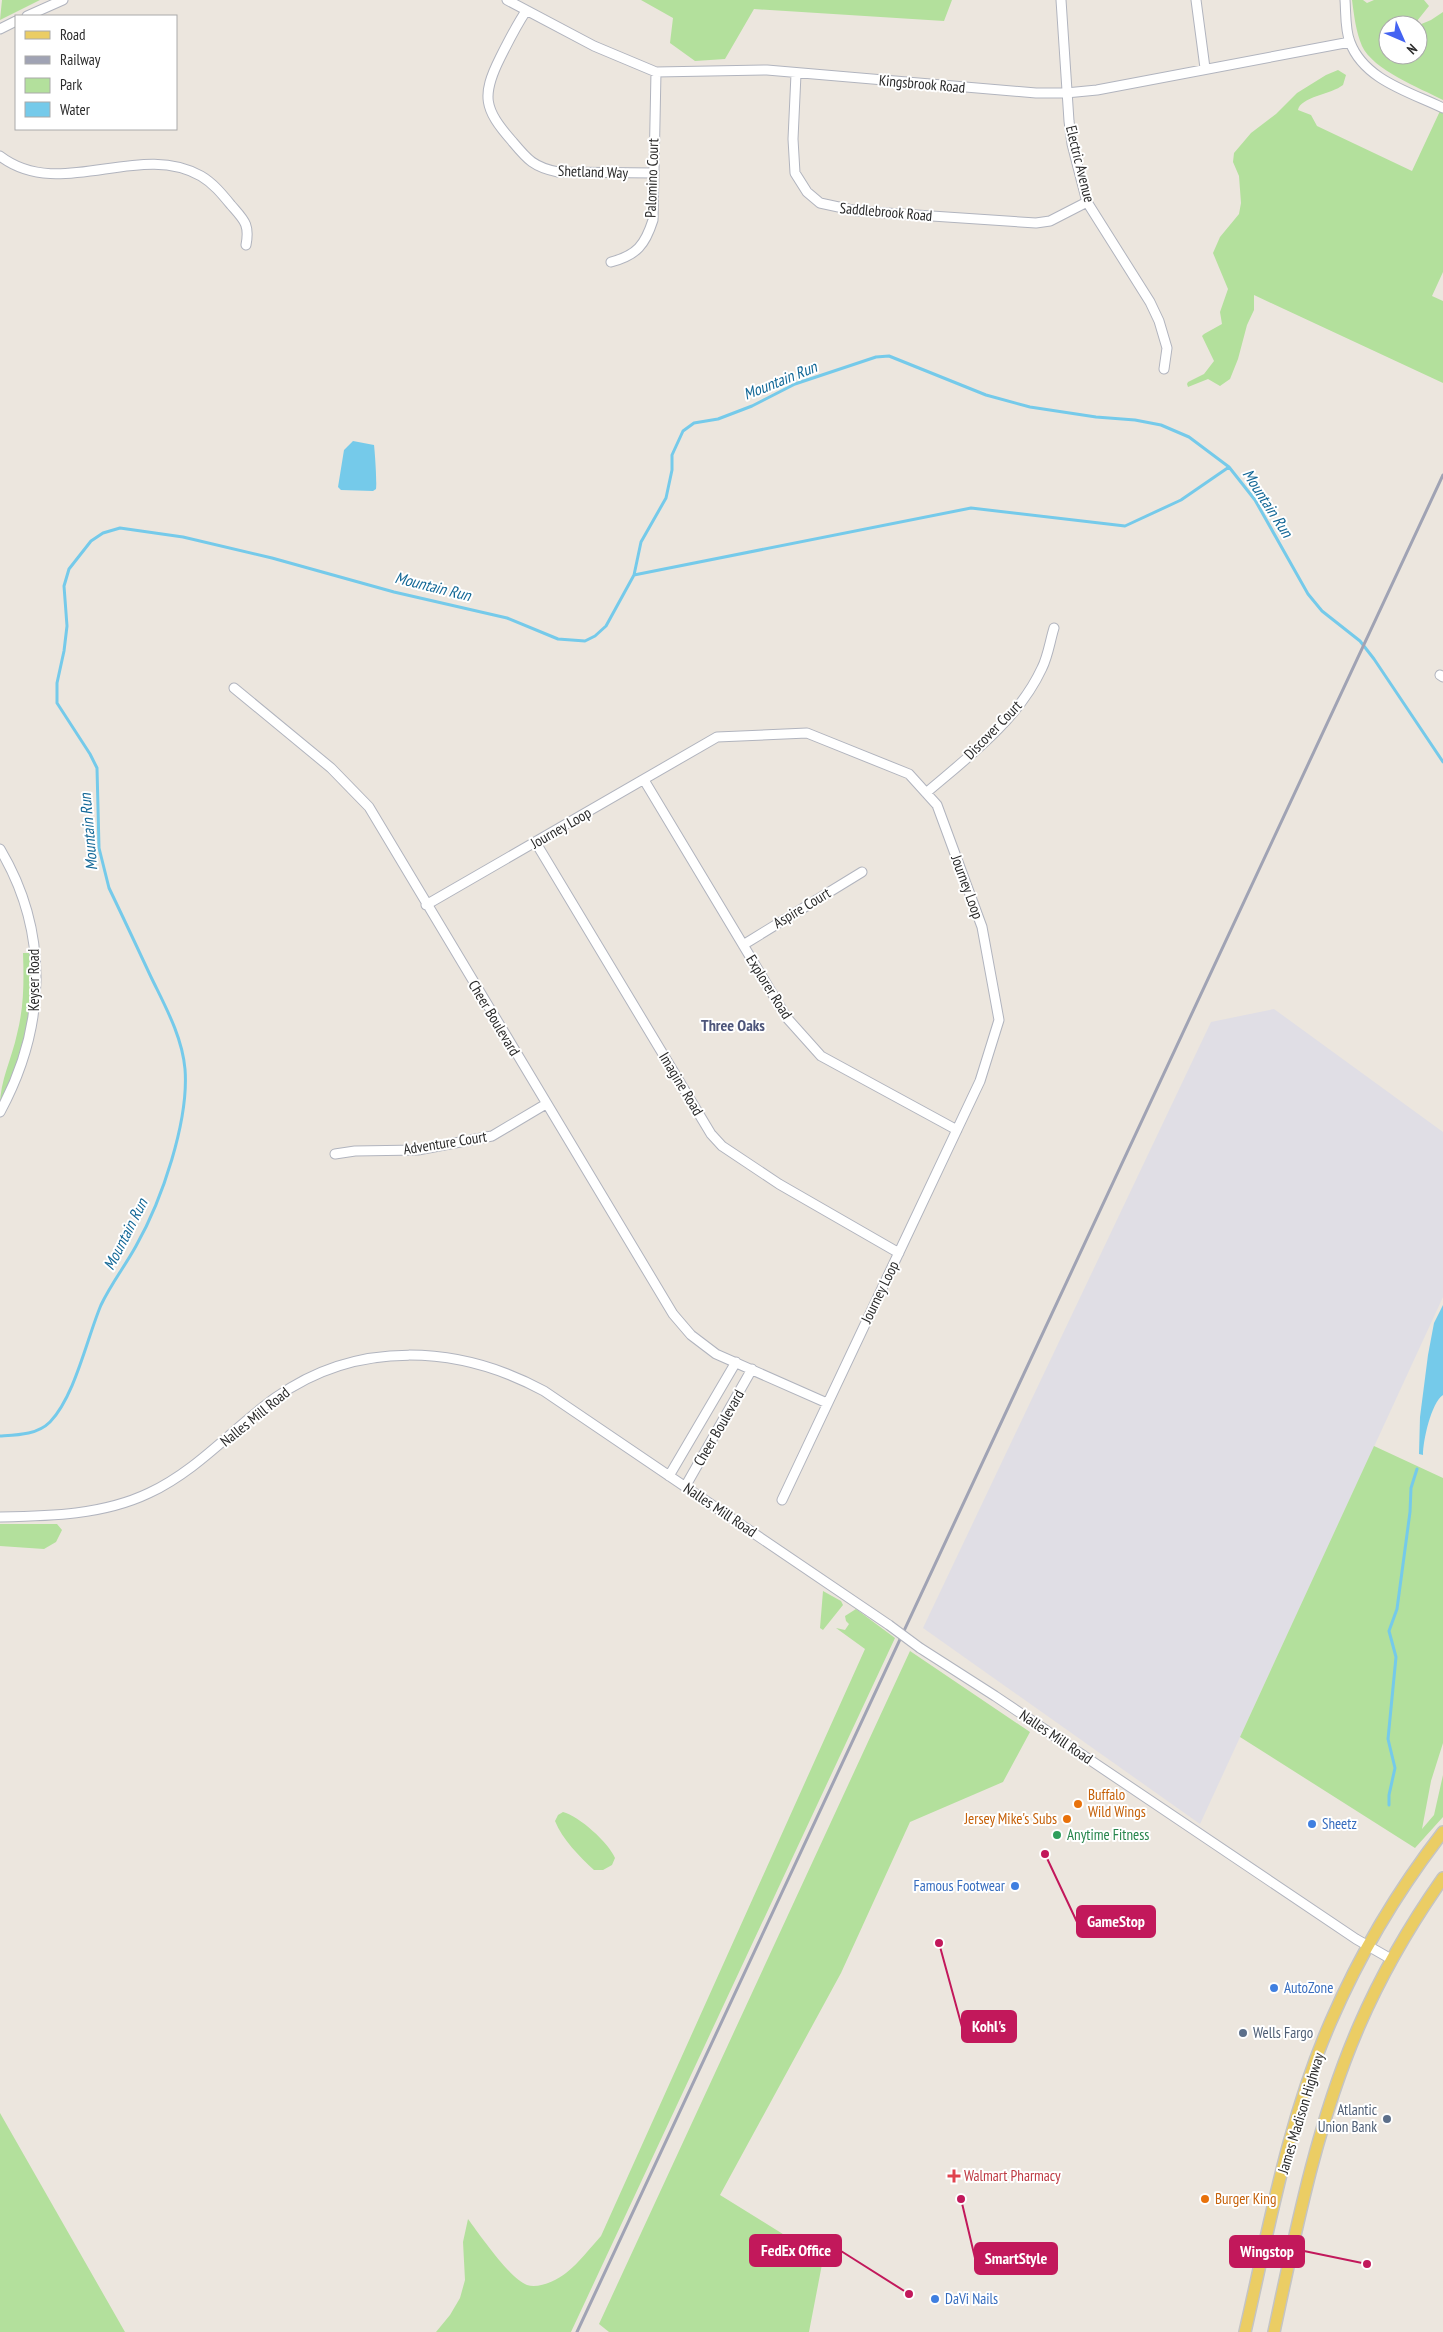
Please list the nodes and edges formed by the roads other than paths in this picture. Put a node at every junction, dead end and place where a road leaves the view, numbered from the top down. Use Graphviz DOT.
graph roads {
  1 [pos="63,0"];
  2 [pos="507,0"];
  3 [pos="1061,0"];
  4 [pos="1196,0"];
  5 [pos="1345,0"];
  6 [pos="526,11"];
  7 [pos="29,15"];
  8 [pos="15,22"];
  9 [pos="0,29"];
  10 [pos="1350,42"];
  11 [pos="1206,68"];
  12 [pos="656,72"];
  13 [pos="796,74"];
  14 [pos="1066,94"];
  15 [pos="1443,108"];
  16 [pos="0,156"];
  17 [pos="653,173"];
  18 [pos="1087,202"];
  19 [pos="246,245"];
  20 [pos="611,262"];
  21 [pos="1164,369"];
  22 [pos="1054,628"];
  23 [pos="234,688"];
  24 [pos="644,780"];
  25 [pos="926,793"];
  26 [pos="536,843"];
  27 [pos="0,848"];
  28 [pos="862,872"];
  29 [pos="426,906"];
  30 [pos="743,944"];
  31 [pos="546,1104"];
  32 [pos="0,1112"];
  33 [pos="957,1130"];
  34 [pos="335,1154"];
  35 [pos="899,1253"];
  36 [pos="736,1362"];
  37 [pos="752,1370"];
  38 [pos="828,1403"];
  39 [pos="669,1476"];
  40 [pos="685,1487"];
  41 [pos="782,1500"];
  42 [pos="0,1517"];
  43 [pos="1443,1832"];
  44 [pos="1443,1878"];
  45 [pos="1368,1946"];
  46 [pos="1391,1959"];
  47 [pos="1245,2332"];
  48 [pos="1274,2332"];
  1 -- 7 [label="street"];
  2 -- 6 [label="street, Kingsbrook Road"];
  3 -- 14 [label="street, Electric Avenue"];
  4 -- 11 [label="street"];
  5 -- 10 [label="street"];
  6 -- 12 [label="street, Kingsbrook Road"];
  6 -- 17 [label="street, Shetland Way"];
  8 -- 9 [label="street"];
  10 -- 11 [label="street, Kingsbrook Road"];
  10 -- 15 [label="street"];
  11 -- 14 [label="street, Kingsbrook Road"];
  12 -- 13 [label="street, Kingsbrook Road"];
  12 -- 17 [label="street, Palomino Court"];
  13 -- 14 [label="street, Kingsbrook Road"];
  13 -- 18 [label="street, Saddlebrook Road"];
  14 -- 18 [label="street, Electric Avenue"];
  16 -- 19 [label="street"];
  17 -- 20 [label="street, Palomino Court"];
  18 -- 21 [label="street, Electric Avenue"];
  22 -- 25 [label="street, Discover Court"];
  23 -- 29 [label="street, Cheer Boulevard"];
  24 -- 25 [label="street, Journey Loop"];
  24 -- 26 [label="street, Journey Loop"];
  24 -- 30 [label="street, Explorer Road"];
  25 -- 33 [label="street, Journey Loop"];
  26 -- 29 [label="street, Journey Loop"];
  26 -- 35 [label="street, Imagine Road"];
  27 -- 32 [label="street, Keyser Road"];
  28 -- 30 [label="street, Aspire Court"];
  29 -- 31 [label="street, Cheer Boulevard"];
  30 -- 33 [label="street, Explorer Road"];
  31 -- 34 [label="street, Adventure Court"];
  31 -- 36 [label="street, Cheer Boulevard"];
  33 -- 35 [label="street, Journey Loop"];
  35 -- 38 [label="street, Journey Loop"];
  36 -- 37 [label="street, Cheer Boulevard"];
  36 -- 39 [label="street, Cheer Boulevard"];
  37 -- 38 [label="street, Cheer Boulevard"];
  37 -- 40 [label="street, Cheer Boulevard"];
  38 -- 41 [label="street, Journey Loop"];
  39 -- 40 [label="street, Nalles Mill Road"];
  39 -- 42 [label="street, Nalles Mill Road"];
  40 -- 45 [label="street, Nalles Mill Road, bridge"];
  43 -- 45 [label="main road, James Madison Highway"];
  44 -- 46 [label="main road, James Madison Highway"];
  45 -- 46 [label="street, Nalles Mill Road"];
  45 -- 47 [label="main road, James Madison Highway"];
  46 -- 48 [label="main road, James Madison Highway"];
}
